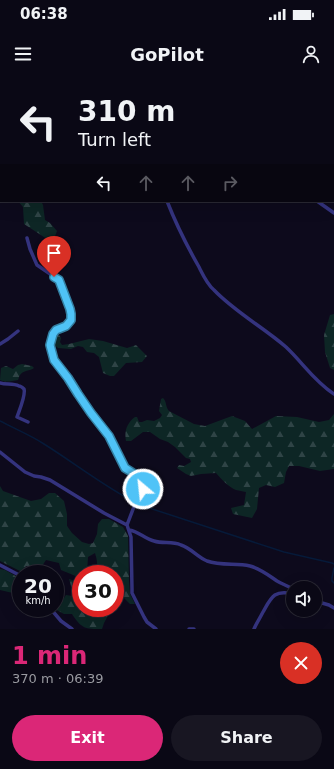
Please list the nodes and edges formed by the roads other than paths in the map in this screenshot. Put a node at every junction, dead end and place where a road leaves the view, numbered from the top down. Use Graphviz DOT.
graph roads {
  1 [pos="167,202"];
  2 [pos="318,202"];
  3 [pos="334,213"];
  4 [pos="28,238"];
  5 [pos="18,330"];
  6 [pos="0,344"];
  7 [pos="0,385"];
  8 [pos="334,394"];
  9 [pos="28,422"];
  10 [pos="0,452"];
  11 [pos="127,525"];
  12 [pos="129,530"];
  13 [pos="0,565"];
  14 [pos="12,571"];
  15 [pos="286,586"];
  16 [pos="286,593"];
  17 [pos="322,603"];
  18 [pos="334,608"];
  19 [pos="58,617"];
  20 [pos="72,629"];
  21 [pos="156,629"];
  22 [pos="189,629"];
  23 [pos="194,629"];
  24 [pos="254,629"];
  1 -- 8 [label="street"];
  2 -- 3 [label="street"];
  4 -- 11 [label="street"];
  5 -- 6 [label="street"];
  7 -- 9 [label="street"];
  10 -- 11 [label="street"];
  11 -- 12 [label="street"];
  12 -- 15 [label="street"];
  12 -- 21 [label="street"];
  13 -- 14 [label="street"];
  16 -- 24 [label="street"];
  17 -- 18 [label="street"];
  19 -- 20 [label="street"];
  22 -- 23 [label="street"];
}
